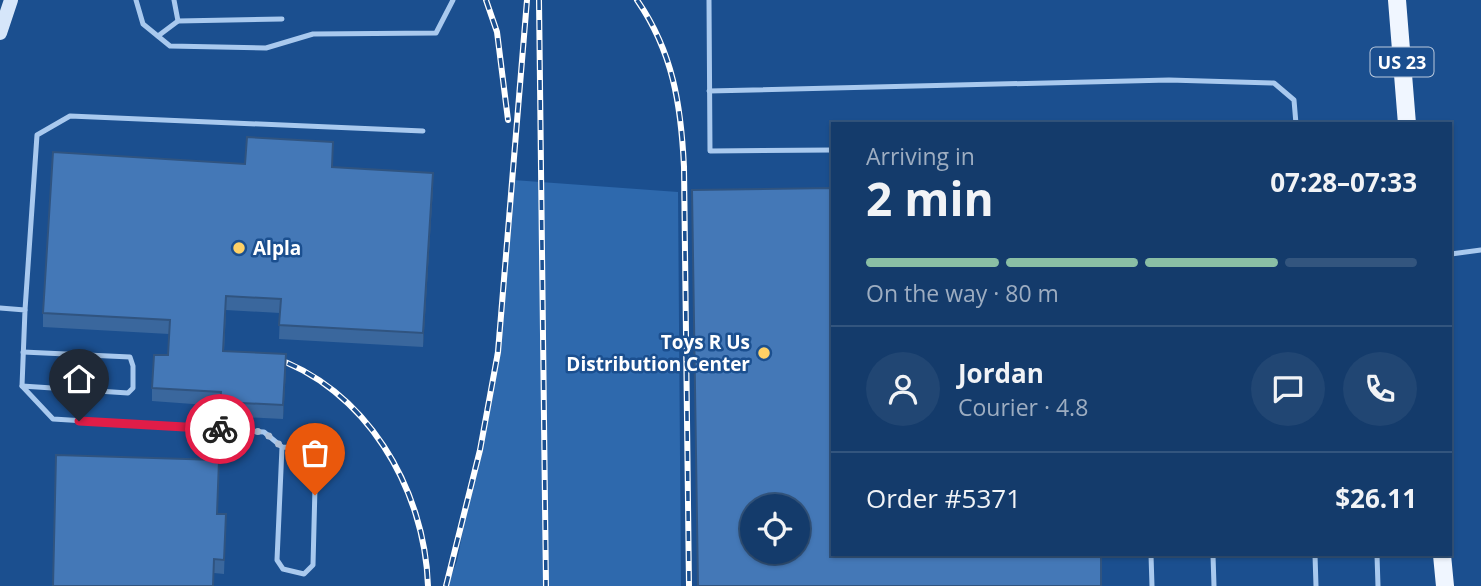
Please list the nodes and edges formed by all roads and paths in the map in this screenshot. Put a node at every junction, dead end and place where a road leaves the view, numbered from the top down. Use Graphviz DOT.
graph roads {
  1 [pos="11,0"];
  2 [pos="136,0"];
  3 [pos="174,0"];
  4 [pos="453,0"];
  5 [pos="709,0"];
  6 [pos="1397,0"];
  7 [pos="282,19"];
  8 [pos="178,21"];
  9 [pos="0,33"];
  10 [pos="158,36"];
  11 [pos="709,91"];
  12 [pos="1296,122"];
  13 [pos="1407,122"];
  14 [pos="423,131"];
  15 [pos="831,150"];
  16 [pos="1481,250"];
  17 [pos="1452,254"];
  18 [pos="0,308"];
  19 [pos="25,310"];
  20 [pos="23,352"];
  21 [pos="22,386"];
  22 [pos="282,447"];
  23 [pos="1151,556"];
  24 [pos="1213,556"];
  25 [pos="1315,556"];
  26 [pos="1377,556"];
  27 [pos="1442,556"];
  28 [pos="1152,586"];
  29 [pos="1214,586"];
  30 [pos="1316,586"];
  31 [pos="1378,586"];
  32 [pos="1445,586"];
  1 -- 9 [label="main road"];
  2 -- 10 [label="lane"];
  3 -- 8 [label="lane"];
  4 -- 10 [label="lane"];
  5 -- 11 [label="lane"];
  6 -- 13 [label="main road, US 23"];
  7 -- 8 [label="lane"];
  8 -- 10 [label="lane"];
  11 -- 12 [label="lane"];
  11 -- 15 [label="lane"];
  14 -- 19 [label="lane"];
  16 -- 17 [label="lane"];
  18 -- 19 [label="lane"];
  19 -- 20 [label="lane"];
  20 -- 21 [label="lane"];
  20 -- 21 [label="lane"];
  21 -- 22 [label="lane"];
  22 -- 22 [label="lane"];
  23 -- 28 [label="lane"];
  24 -- 29 [label="lane"];
  25 -- 30 [label="lane"];
  26 -- 31 [label="lane"];
  27 -- 32 [label="main road"];
}
